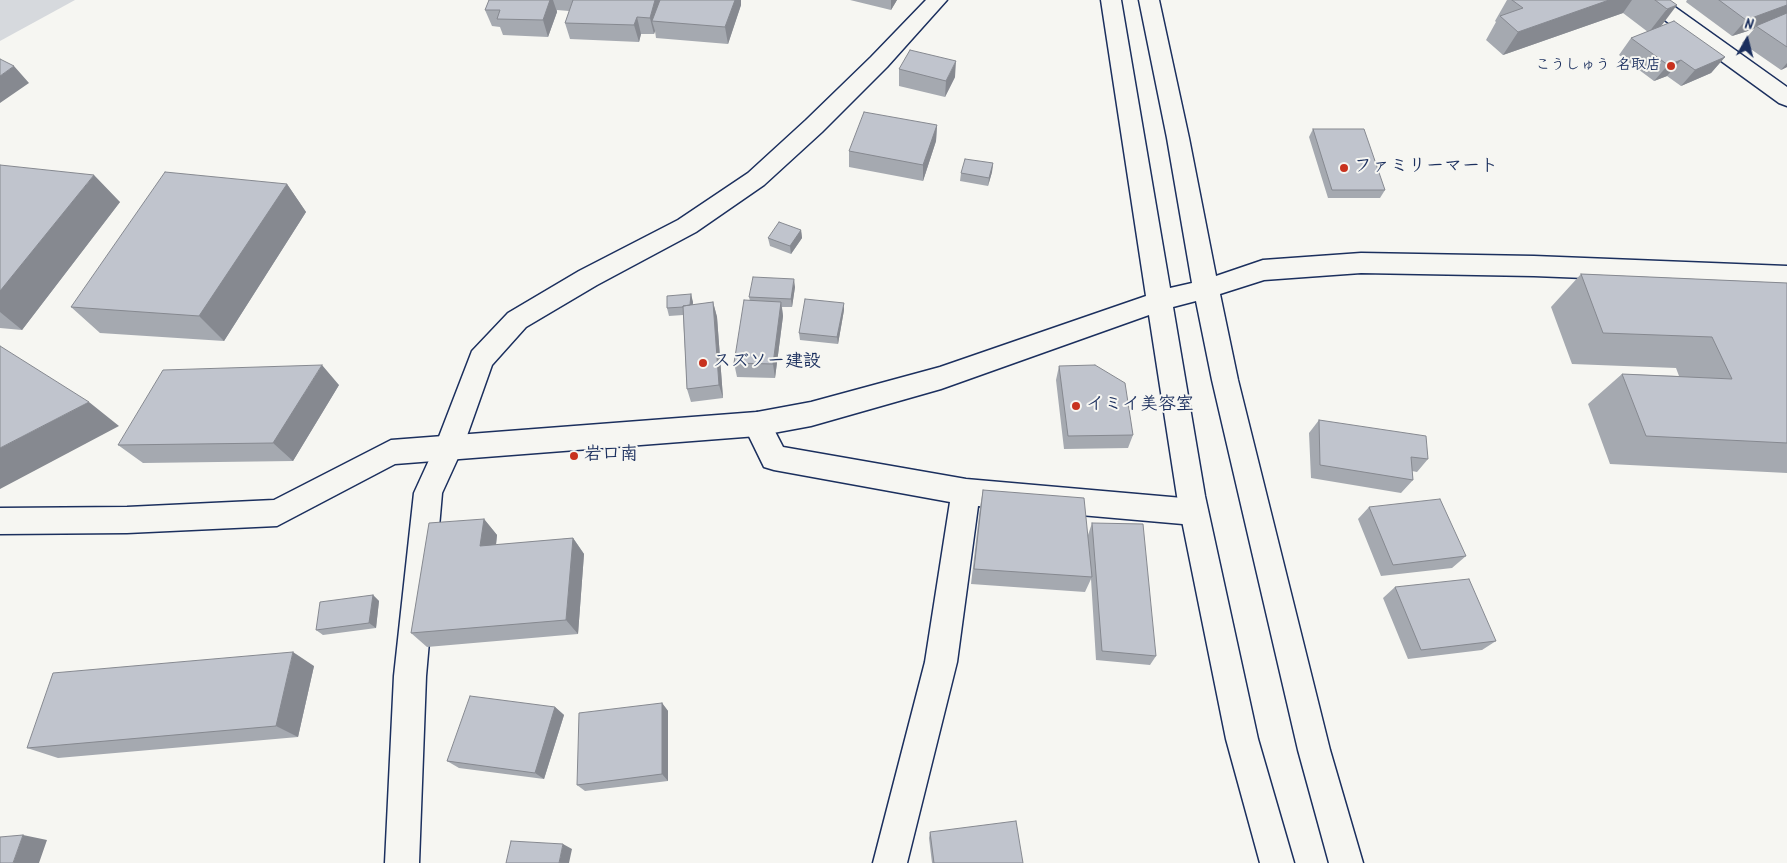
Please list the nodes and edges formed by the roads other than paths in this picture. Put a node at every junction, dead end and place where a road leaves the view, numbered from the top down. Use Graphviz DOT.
graph roads {
  1 [pos="938,0"];
  2 [pos="1111,0"];
  3 [pos="1149,0"];
  4 [pos="1652,0"];
  5 [pos="1787,98"];
  6 [pos="1787,276"];
  7 [pos="1206,289"];
  8 [pos="1160,301"];
  9 [pos="757,424"];
  10 [pos="448,447"];
  11 [pos="966,492"];
  12 [pos="1194,512"];
  13 [pos="0,521"];
  14 [pos="402,863"];
  15 [pos="890,863"];
  16 [pos="1277,863"];
  17 [pos="1346,863"];
  1 -- 10 [label="street"];
  2 -- 8 [label="street"];
  3 -- 7 [label="street"];
  4 -- 5 [label="street"];
  6 -- 7 [label="street"];
  7 -- 8 [label="street"];
  7 -- 17 [label="street"];
  8 -- 9 [label="street"];
  8 -- 12 [label="street"];
  9 -- 10 [label="street"];
  9 -- 11 [label="street"];
  10 -- 13 [label="street"];
  10 -- 14 [label="street"];
  11 -- 12 [label="street"];
  11 -- 15 [label="street"];
  12 -- 16 [label="street"];
}
